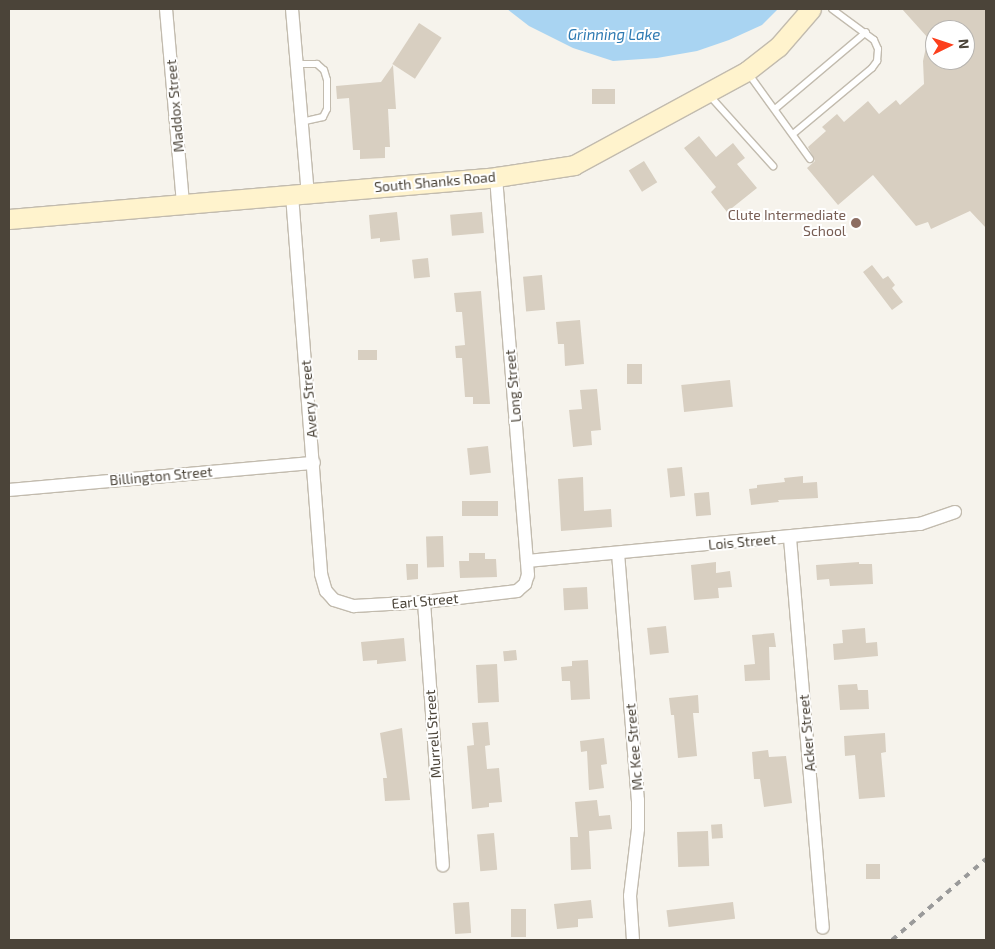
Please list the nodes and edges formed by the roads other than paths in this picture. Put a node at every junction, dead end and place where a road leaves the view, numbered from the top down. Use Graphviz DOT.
graph roads {
  1 [pos="166,9"];
  2 [pos="292,9"];
  3 [pos="811,9"];
  4 [pos="832,9"];
  5 [pos="866,32"];
  6 [pos="297,64"];
  7 [pos="747,71"];
  8 [pos="707,92"];
  9 [pos="774,109"];
  10 [pos="302,122"];
  11 [pos="792,134"];
  12 [pos="810,159"];
  13 [pos="774,166"];
  14 [pos="496,177"];
  15 [pos="300,194"];
  16 [pos="183,203"];
  17 [pos="9,219"];
  18 [pos="314,463"];
  19 [pos="9,490"];
  20 [pos="955,512"];
  21 [pos="790,538"];
  22 [pos="618,553"];
  23 [pos="527,561"];
  24 [pos="517,592"];
  25 [pos="334,600"];
  26 [pos="424,602"];
  27 [pos="443,865"];
  28 [pos="823,928"];
  29 [pos="633,940"];
  1 -- 16 [label="street, Maddox Street"];
  2 -- 6 [label="street, Avery Street"];
  3 -- 7 [label="street, South Shanks Road"];
  4 -- 5 [label="lane"];
  5 -- 9 [label="lane"];
  5 -- 11 [label="lane"];
  6 -- 10 [label="street, Avery Street"];
  6 -- 10 [label="lane"];
  7 -- 8 [label="street, South Shanks Road"];
  7 -- 9 [label="lane"];
  8 -- 13 [label="lane"];
  8 -- 14 [label="street, South Shanks Road"];
  9 -- 11 [label="lane"];
  10 -- 15 [label="street, Avery Street"];
  11 -- 12 [label="lane"];
  14 -- 15 [label="street, South Shanks Road"];
  14 -- 23 [label="street, Long Street"];
  15 -- 16 [label="street, South Shanks Road"];
  15 -- 18 [label="street, Avery Street"];
  16 -- 17 [label="street, South Shanks Road"];
  18 -- 19 [label="street, Billington Street"];
  18 -- 25 [label="street, Avery Street"];
  20 -- 21 [label="street, Lois Street"];
  21 -- 22 [label="street, Lois Street"];
  21 -- 28 [label="street, Acker Street"];
  22 -- 23 [label="street, Lois Street"];
  22 -- 29 [label="street, Mc Kee Street"];
  23 -- 24 [label="street, Long Street"];
  24 -- 26 [label="street, Earl Street"];
  25 -- 26 [label="street, Earl Street"];
  26 -- 27 [label="street, Murrell Street"];
}
